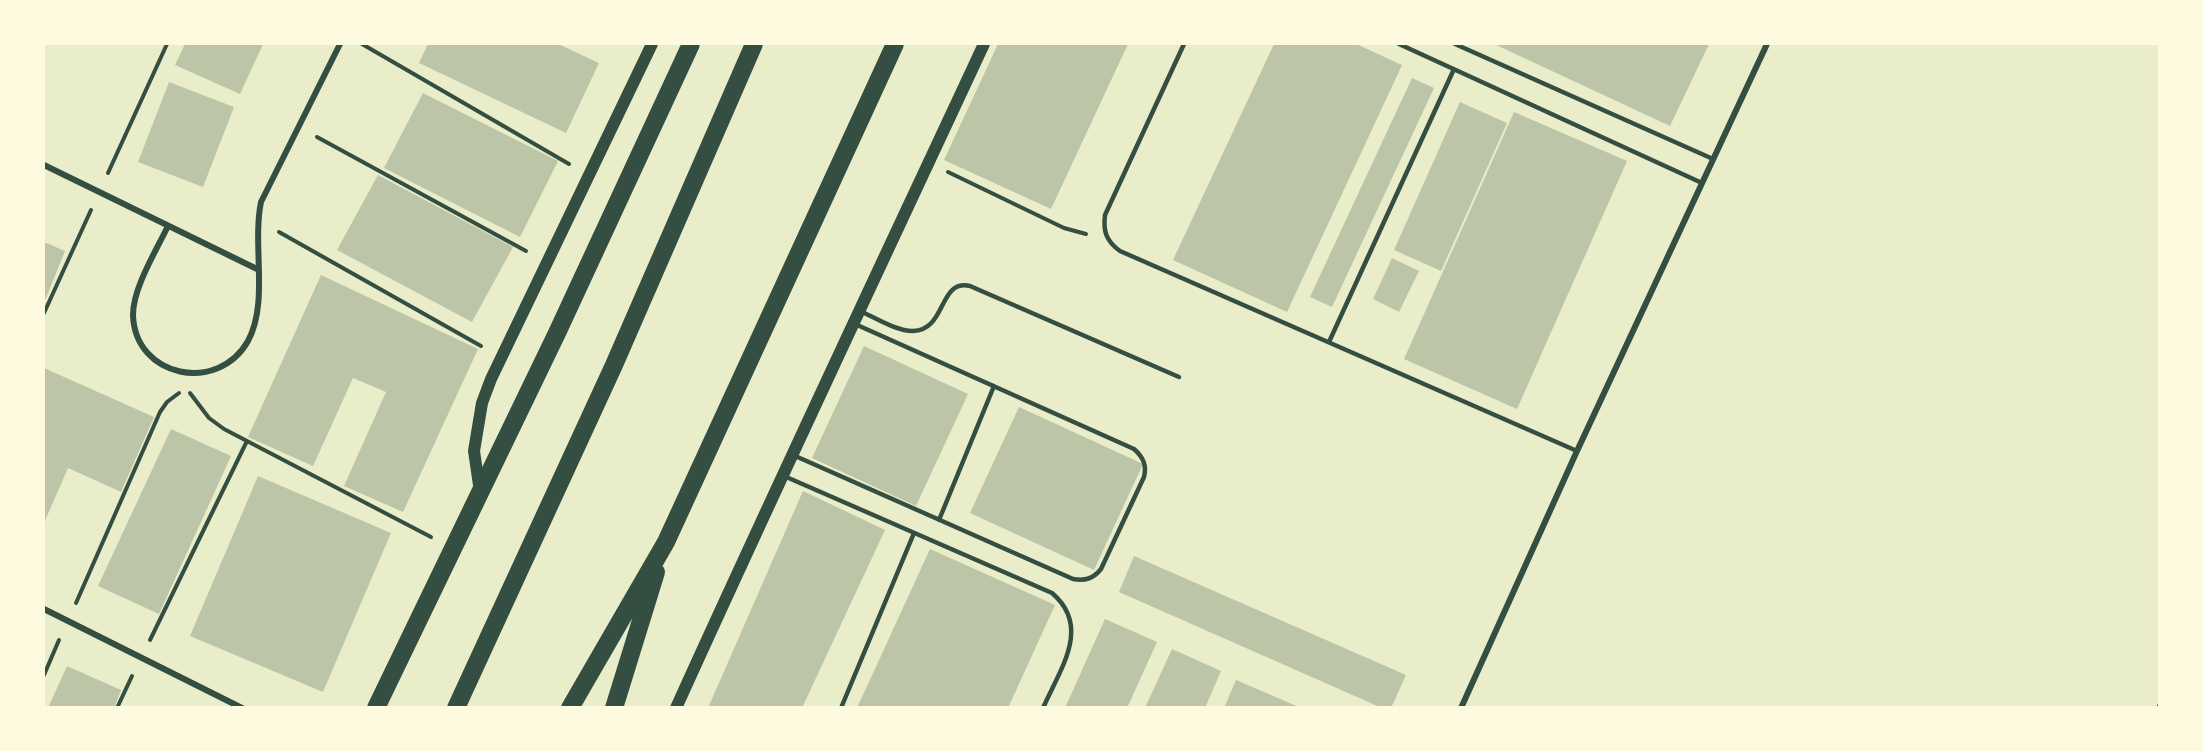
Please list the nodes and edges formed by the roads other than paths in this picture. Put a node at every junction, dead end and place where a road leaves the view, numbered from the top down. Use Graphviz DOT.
graph roads {
  1 [pos="340,44"];
  2 [pos="652,44"];
  3 [pos="691,44"];
  4 [pos="754,44"];
  5 [pos="895,44"];
  6 [pos="984,44"];
  7 [pos="1184,44"];
  8 [pos="1399,44"];
  9 [pos="1455,44"];
  10 [pos="1767,44"];
  11 [pos="1454,69"];
  12 [pos="1713,159"];
  13 [pos="44,165"];
  14 [pos="1702,183"];
  15 [pos="168,226"];
  16 [pos="258,269"];
  17 [pos="860,311"];
  18 [pos="854,324"];
  19 [pos="1329,342"];
  20 [pos="1179,377"];
  21 [pos="994,386"];
  22 [pos="1577,451"];
  23 [pos="791,454"];
  24 [pos="782,475"];
  25 [pos="480,493"];
  26 [pos="939,520"];
  27 [pos="914,532"];
  28 [pos="666,542"];
  29 [pos="44,609"];
  30 [pos="242,708"];
  31 [pos="376,708"];
  32 [pos="456,708"];
  33 [pos="570,708"];
  34 [pos="614,708"];
  35 [pos="676,708"];
  36 [pos="841,708"];
  37 [pos="1043,708"];
  38 [pos="1461,708"];
  1 -- 16 [label="street"];
  2 -- 25 [label="main road"];
  3 -- 25 [label="highway"];
  4 -- 32 [label="highway"];
  5 -- 28 [label="highway"];
  6 -- 17 [label="main road"];
  7 -- 19 [label="lane"];
  8 -- 11 [label="lane"];
  9 -- 12 [label="lane"];
  10 -- 12 [label="street"];
  11 -- 14 [label="lane"];
  11 -- 19 [label="lane"];
  12 -- 14 [label="street"];
  13 -- 15 [label="street"];
  14 -- 22 [label="street"];
  15 -- 16 [label="street"];
  15 -- 16 [label="street"];
  17 -- 18 [label="main road"];
  17 -- 20 [label="lane"];
  18 -- 21 [label="lane"];
  18 -- 23 [label="main road"];
  19 -- 22 [label="lane"];
  21 -- 26 [label="lane"];
  21 -- 26 [label="lane"];
  22 -- 38 [label="street"];
  23 -- 24 [label="main road"];
  23 -- 26 [label="lane"];
  24 -- 27 [label="lane"];
  24 -- 35 [label="main road"];
  25 -- 31 [label="highway"];
  27 -- 36 [label="lane"];
  27 -- 37 [label="lane"];
  28 -- 33 [label="highway"];
  28 -- 34 [label="highway"];
  29 -- 30 [label="street"];
}
